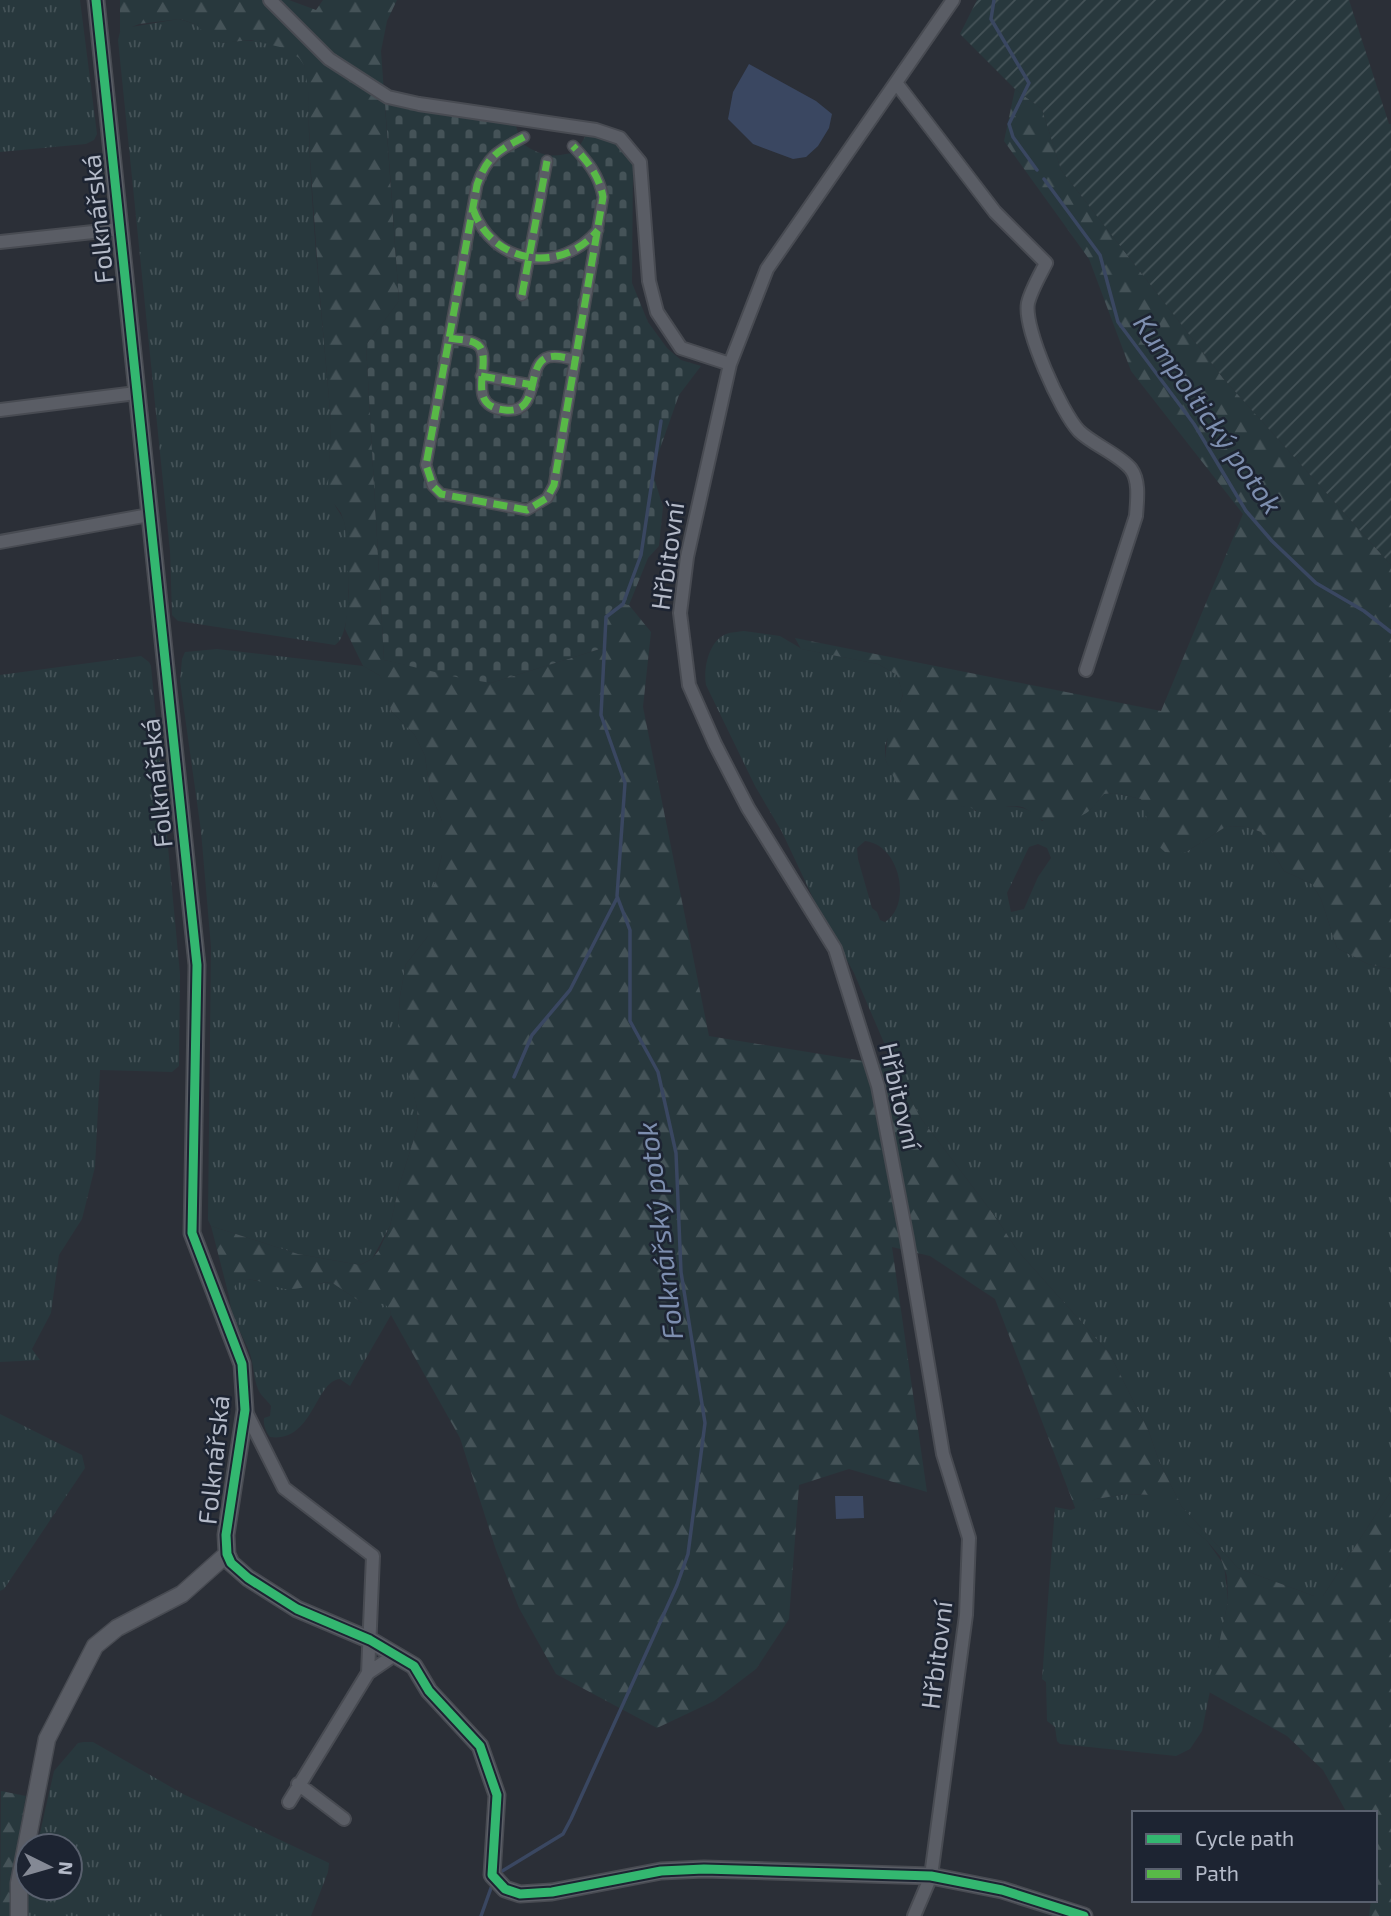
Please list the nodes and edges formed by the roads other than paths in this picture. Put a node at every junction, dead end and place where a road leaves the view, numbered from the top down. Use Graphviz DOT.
graph roads {
  1 [pos="96,0"];
  2 [pos="270,0"];
  3 [pos="953,0"];
  4 [pos="897,83"];
  5 [pos="524,136"];
  6 [pos="573,146"];
  7 [pos="547,161"];
  8 [pos="473,209"];
  9 [pos="121,229"];
  10 [pos="599,229"];
  11 [pos="0,242"];
  12 [pos="529,258"];
  13 [pos="522,295"];
  14 [pos="449,338"];
  15 [pos="576,360"];
  16 [pos="730,364"];
  17 [pos="481,376"];
  18 [pos="533,385"];
  19 [pos="136,393"];
  20 [pos="0,410"];
  21 [pos="149,515"];
  22 [pos="0,542"];
  23 [pos="1086,670"];
  24 [pos="245,1410"];
  25 [pos="227,1554"];
  26 [pos="370,1640"];
  27 [pos="393,1656"];
  28 [pos="368,1673"];
  29 [pos="298,1784"];
  30 [pos="289,1802"];
  31 [pos="344,1818"];
  32 [pos="931,1877"];
  33 [pos="19,1916"];
  34 [pos="914,1916"];
  35 [pos="1084,1916"];
  1 -- 9 [label="street, Folknářská"];
  2 -- 16 [label="street"];
  3 -- 4 [label="street, Hřbitovní"];
  4 -- 16 [label="street, Hřbitovní"];
  4 -- 23 [label="street"];
  5 -- 8 [label="street"];
  6 -- 10 [label="street"];
  7 -- 12 [label="street"];
  8 -- 12 [label="street"];
  8 -- 14 [label="street"];
  9 -- 11 [label="street"];
  9 -- 19 [label="street, Folknářská"];
  10 -- 12 [label="street"];
  10 -- 15 [label="street"];
  12 -- 13 [label="street"];
  14 -- 15 [label="street"];
  14 -- 17 [label="street"];
  15 -- 18 [label="street"];
  16 -- 32 [label="street, Hřbitovní"];
  17 -- 18 [label="street"];
  17 -- 18 [label="street"];
  19 -- 20 [label="street"];
  19 -- 21 [label="street, Folknářská"];
  21 -- 22 [label="street"];
  21 -- 24 [label="street, Folknářská"];
  24 -- 25 [label="street, Folknářská"];
  24 -- 26 [label="street"];
  25 -- 26 [label="street"];
  25 -- 33 [label="street"];
  26 -- 27 [label="street"];
  26 -- 28 [label="street"];
  27 -- 28 [label="street"];
  27 -- 32 [label="street"];
  28 -- 29 [label="street"];
  29 -- 30 [label="street"];
  29 -- 31 [label="street"];
  32 -- 34 [label="street, Hřbitovní"];
  32 -- 35 [label="street"];
}
